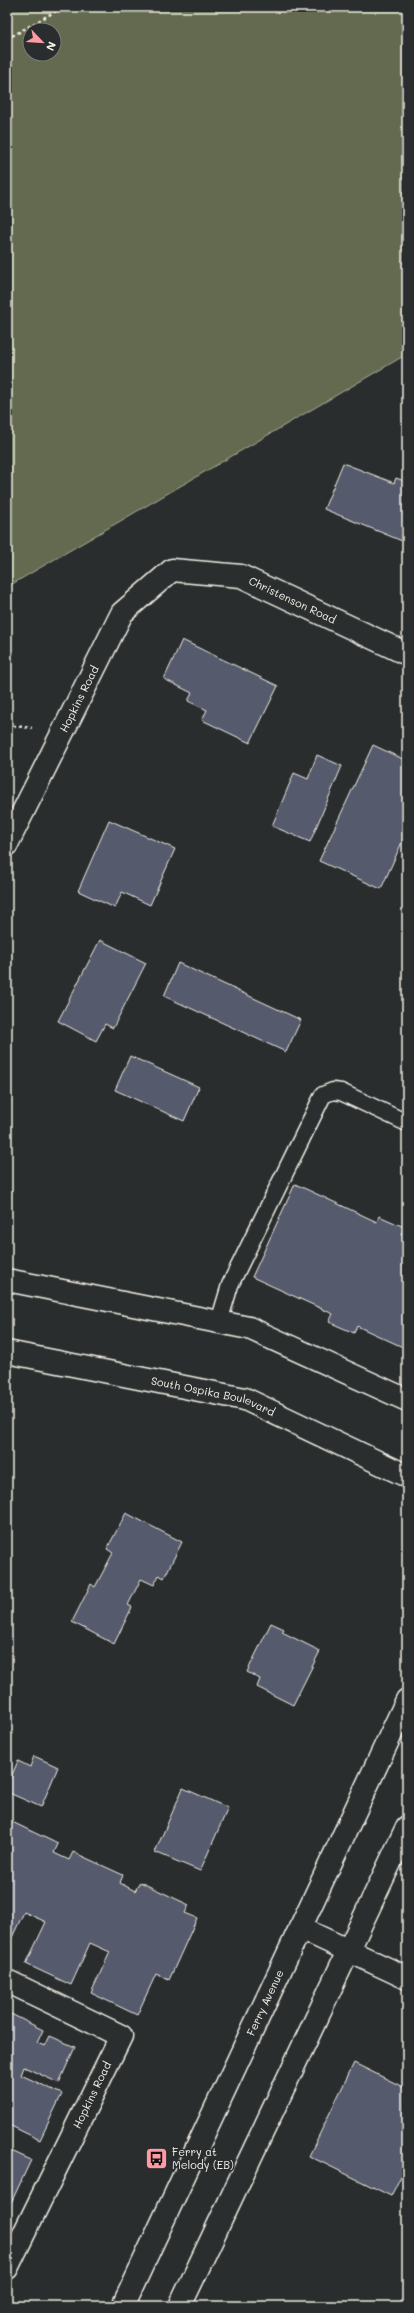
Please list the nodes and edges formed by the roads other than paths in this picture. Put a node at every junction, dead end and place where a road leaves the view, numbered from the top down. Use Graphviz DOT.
graph roads {
  1 [pos="172,570"];
  2 [pos="407,654"];
  3 [pos="7,844"];
  4 [pos="407,1123"];
  5 [pos="7,1280"];
  6 [pos="219,1322"];
  7 [pos="7,1352"];
  8 [pos="407,1400"];
  9 [pos="407,1476"];
  10 [pos="407,1700"];
  11 [pos="407,1827"];
  12 [pos="300,1928"];
  13 [pos="347,1950"];
  14 [pos="407,1978"];
  15 [pos="7,1981"];
  16 [pos="7,2268"];
  17 [pos="123,2306"];
  18 [pos="180,2306"];
  1 -- 2 [label="main road, Christenson Road"];
  1 -- 3 [label="main road, Hopkins Road"];
  4 -- 6 [label="lane"];
  5 -- 6 [label="main road"];
  6 -- 8 [label="main road"];
  7 -- 9 [label="main road, South Ospika Boulevard"];
  10 -- 12 [label="main road, Ferry Avenue"];
  11 -- 13 [label="main road"];
  12 -- 13 [label="main road"];
  12 -- 17 [label="main road, Ferry Avenue"];
  13 -- 14 [label="main road"];
  13 -- 18 [label="main road"];
  15 -- 16 [label="main road, Hopkins Road"];
}
